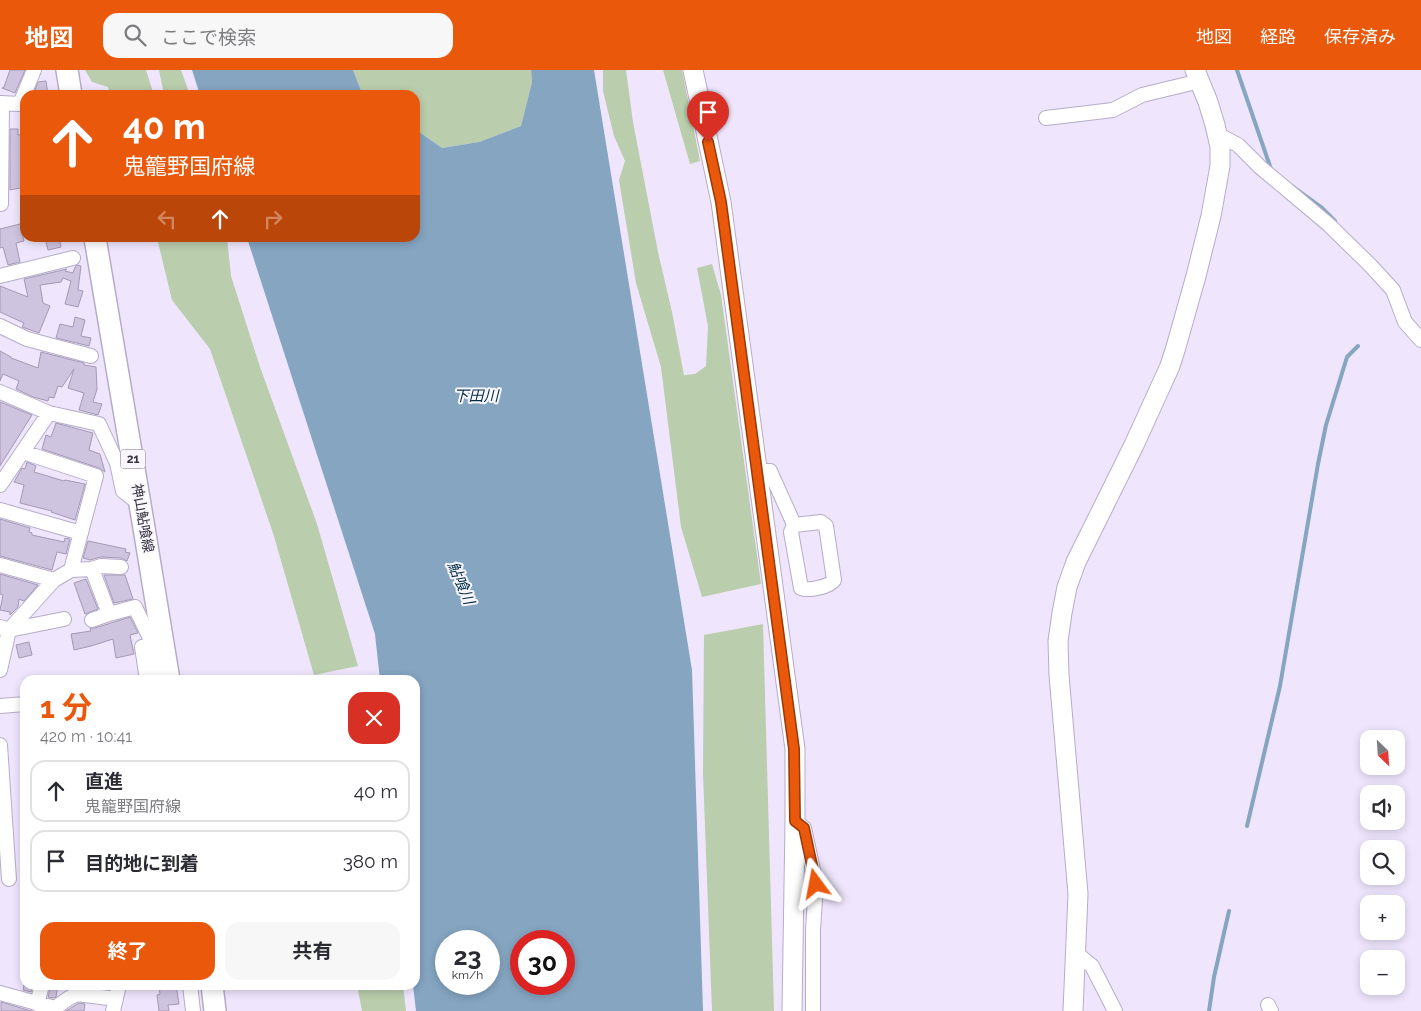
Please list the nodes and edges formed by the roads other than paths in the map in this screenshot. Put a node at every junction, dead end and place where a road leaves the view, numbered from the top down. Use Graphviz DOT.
graph roads {
  1 [pos="34,70"];
  2 [pos="67,70"];
  3 [pos="693,70"];
  4 [pos="1197,76"];
  5 [pos="26,90"];
  6 [pos="70,90"];
  7 [pos="1,103"];
  8 [pos="20,104"];
  9 [pos="1046,118"];
  10 [pos="1217,134"];
  11 [pos="1,204"];
  12 [pos="96,242"];
  13 [pos="73,258"];
  14 [pos="0,276"];
  15 [pos="0,326"];
  16 [pos="1421,340"];
  17 [pos="91,356"];
  18 [pos="0,392"];
  19 [pos="49,413"];
  20 [pos="23,452"];
  21 [pos="757,471"];
  22 [pos="0,485"];
  23 [pos="140,506"];
  24 [pos="0,510"];
  25 [pos="794,525"];
  26 [pos="81,533"];
  27 [pos="0,565"];
  28 [pos="122,567"];
  29 [pos="92,569"];
  30 [pos="71,570"];
  31 [pos="54,580"];
  32 [pos="109,614"];
  33 [pos="64,619"];
  34 [pos="92,620"];
  35 [pos="4,629"];
  36 [pos="142,647"];
  37 [pos="0,670"];
  38 [pos="145,675"];
  39 [pos="164,675"];
  40 [pos="168,675"];
  41 [pos="20,704"];
  42 [pos="0,706"];
  43 [pos="0,746"];
  44 [pos="795,821"];
  45 [pos="9,879"];
  46 [pos="1076,953"];
  47 [pos="41,990"];
  48 [pos="191,990"];
  49 [pos="213,990"];
  50 [pos="0,993"];
  51 [pos="116,998"];
  52 [pos="37,1004"];
  53 [pos="55,1010"];
  54 [pos="193,1011"];
  55 [pos="215,1011"];
  56 [pos="792,1011"];
  57 [pos="813,1011"];
  58 [pos="1073,1011"];
  59 [pos="1115,1011"];
  1 -- 5 [label="street"];
  2 -- 6 [label="main road"];
  3 -- 21 [label="street"];
  4 -- 9 [label="street"];
  4 -- 10 [label="street"];
  7 -- 8 [label="street"];
  7 -- 11 [label="street"];
  10 -- 16 [label="street"];
  10 -- 46 [label="street"];
  12 -- 23 [label="main road, 神山鮎喰線 / 21"];
  13 -- 14 [label="street"];
  15 -- 17 [label="street"];
  18 -- 19 [label="street"];
  19 -- 20 [label="street"];
  19 -- 23 [label="street"];
  20 -- 22 [label="street"];
  20 -- 26 [label="street"];
  21 -- 25 [label="street"];
  21 -- 44 [label="street"];
  23 -- 40 [label="main road, 神山鮎喰線 / 21"];
  24 -- 26 [label="street"];
  25 -- 25 [label="street"];
  26 -- 30 [label="street"];
  27 -- 31 [label="street"];
  28 -- 29 [label="street"];
  29 -- 30 [label="street"];
  29 -- 32 [label="street"];
  30 -- 31 [label="street"];
  31 -- 35 [label="street"];
  32 -- 34 [label="street"];
  32 -- 39 [label="street"];
  33 -- 35 [label="street"];
  35 -- 37 [label="street"];
  36 -- 38 [label="street"];
  41 -- 42 [label="street"];
  43 -- 45 [label="street"];
  44 -- 56 [label="street"];
  44 -- 57 [label="street"];
  46 -- 58 [label="street"];
  46 -- 59 [label="street"];
  47 -- 52 [label="street"];
  48 -- 54 [label="street"];
  49 -- 55 [label="main road"];
  50 -- 52 [label="street"];
  51 -- 53 [label="street"];
  52 -- 53 [label="street"];
}
